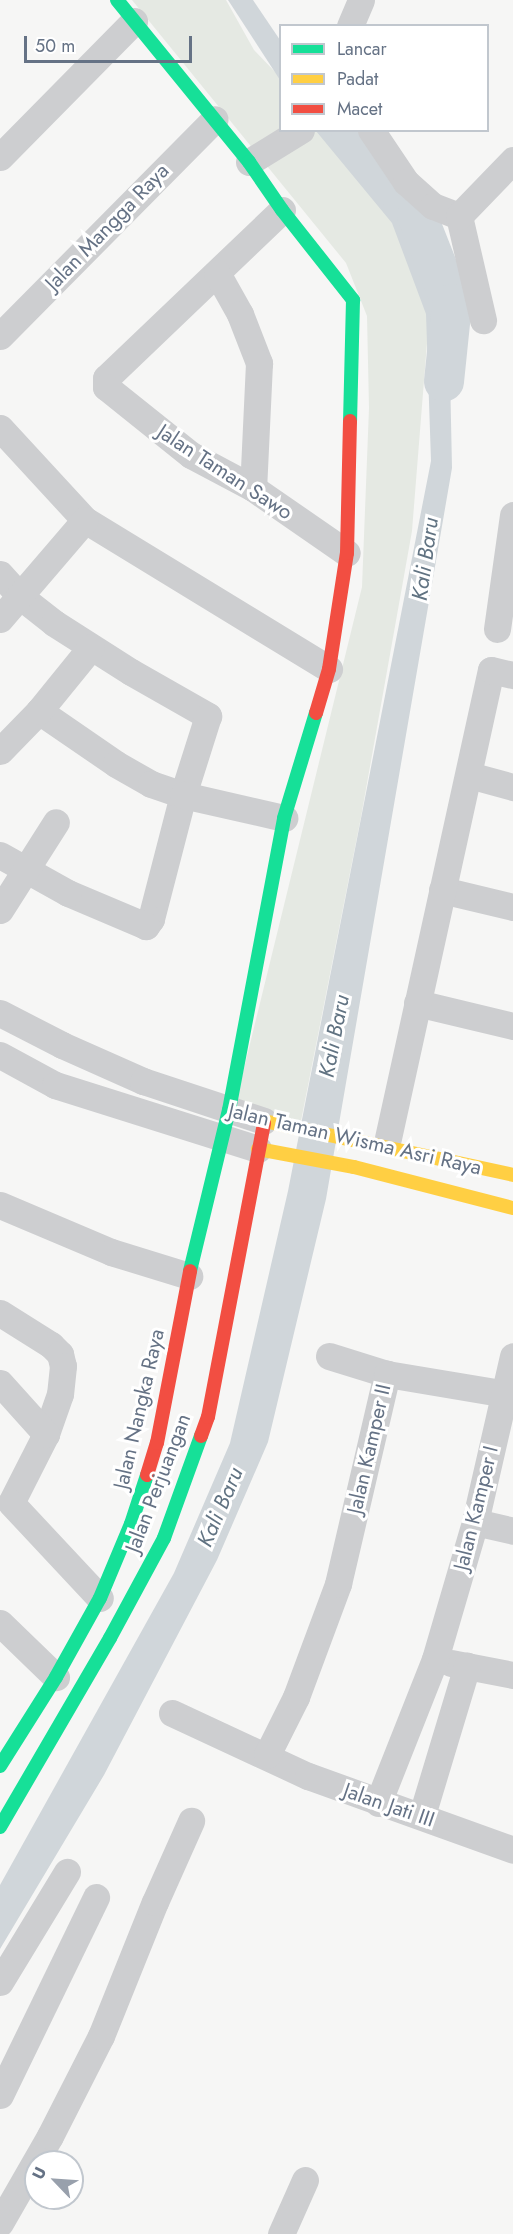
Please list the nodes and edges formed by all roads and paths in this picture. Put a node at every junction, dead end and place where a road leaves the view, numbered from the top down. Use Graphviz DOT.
graph roads {
  1 [pos="117,0"];
  2 [pos="361,0"];
  3 [pos="134,21"];
  4 [pos="351,24"];
  5 [pos="215,119"];
  6 [pos="298,132"];
  7 [pos="372,132"];
  8 [pos="0,157"];
  9 [pos="513,160"];
  10 [pos="249,162"];
  11 [pos="282,210"];
  12 [pos="459,216"];
  13 [pos="217,273"];
  14 [pos="483,320"];
  15 [pos="0,336"];
  16 [pos="0,428"];
  17 [pos="253,488"];
  18 [pos="513,515"];
  19 [pos="85,520"];
  20 [pos="510,552"];
  21 [pos="346,553"];
  22 [pos="0,574"];
  23 [pos="21,597"];
  24 [pos="0,619"];
  25 [pos="497,629"];
  26 [pos="91,648"];
  27 [pos="329,669"];
  28 [pos="513,675"];
  29 [pos="39,711"];
  30 [pos="0,751"];
  31 [pos="470,775"];
  32 [pos="513,787"];
  33 [pos="183,795"];
  34 [pos="284,818"];
  35 [pos="56,822"];
  36 [pos="0,855"];
  37 [pos="25,869"];
  38 [pos="442,890"];
  39 [pos="513,907"];
  40 [pos="0,910"];
  41 [pos="417,1003"];
  42 [pos="0,1013"];
  43 [pos="513,1026"];
  44 [pos="0,1055"];
  45 [pos="229,1110"];
  46 [pos="277,1124"];
  47 [pos="388,1138"];
  48 [pos="222,1139"];
  49 [pos="358,1142"];
  50 [pos="258,1149"];
  51 [pos="354,1167"];
  52 [pos="513,1175"];
  53 [pos="0,1205"];
  54 [pos="513,1208"];
  55 [pos="189,1276"];
  56 [pos="0,1313"];
  57 [pos="329,1356"];
  58 [pos="513,1356"];
  59 [pos="387,1374"];
  60 [pos="0,1383"];
  61 [pos="509,1394"];
  62 [pos="46,1434"];
  63 [pos="5,1498"];
  64 [pos="475,1522"];
  65 [pos="513,1531"];
  66 [pos="100,1598"];
  67 [pos="0,1623"];
  68 [pos="435,1659"];
  69 [pos="467,1666"];
  70 [pos="513,1675"];
  71 [pos="56,1677"];
  72 [pos="172,1713"];
  73 [pos="267,1755"];
  74 [pos="0,1766"];
  75 [pos="378,1803"];
  76 [pos="422,1815"];
  77 [pos="191,1821"];
  78 [pos="0,1827"];
  79 [pos="513,1850"];
  80 [pos="67,1872"];
  81 [pos="96,1897"];
  82 [pos="0,1983"];
  83 [pos="0,2095"];
  84 [pos="305,2180"];
  85 [pos="0,2223"];
  86 [pos="281,2234"];
  1 -- 3 [label="street, Jalan Nangka Raya"];
  2 -- 4 [label="street"];
  3 -- 5 [label="street, Jalan Nangka Raya"];
  3 -- 8 [label="street"];
  5 -- 10 [label="street, Jalan Nangka Raya"];
  5 -- 15 [label="street, Jalan Mangga Raya"];
  6 -- 10 [label="street"];
  7 -- 12 [label="street"];
  9 -- 12 [label="street"];
  10 -- 11 [label="street, Jalan Nangka Raya"];
  11 -- 13 [label="street, Jalan Taman Sawo"];
  11 -- 21 [label="street, Jalan Nangka Raya"];
  12 -- 14 [label="street"];
  13 -- 17 [label="street"];
  13 -- 17 [label="street, Jalan Taman Sawo"];
  16 -- 19 [label="street"];
  17 -- 21 [label="street, Jalan Taman Sawo"];
  18 -- 20 [label="street"];
  19 -- 23 [label="street"];
  19 -- 27 [label="street"];
  20 -- 25 [label="street"];
  21 -- 27 [label="street, Jalan Nangka Raya"];
  22 -- 23 [label="street"];
  23 -- 24 [label="street"];
  23 -- 26 [label="street"];
  26 -- 29 [label="street"];
  26 -- 33 [label="street"];
  27 -- 34 [label="street, Jalan Nangka Raya"];
  28 -- 31 [label="street"];
  29 -- 30 [label="street"];
  29 -- 33 [label="street"];
  31 -- 32 [label="street"];
  31 -- 38 [label="street"];
  33 -- 34 [label="street"];
  33 -- 37 [label="street"];
  34 -- 45 [label="street, Jalan Nangka Raya"];
  35 -- 37 [label="street"];
  36 -- 37 [label="street"];
  37 -- 40 [label="street"];
  38 -- 39 [label="street"];
  38 -- 41 [label="street"];
  41 -- 43 [label="street"];
  41 -- 47 [label="street"];
  42 -- 45 [label="street, Jalan Taman Wisma Asri Raya"];
  44 -- 48 [label="street, Jalan Taman Wisma Asri Raya"];
  45 -- 46 [label="street, Jalan Taman Wisma Asri Raya"];
  45 -- 48 [label="street, Jalan Nangka Raya"];
  46 -- 49 [label="street, Jalan Taman Wisma Asri Raya"];
  46 -- 50 [label="street, Jalan Perjuangan"];
  48 -- 50 [label="street, Jalan Taman Wisma Asri Raya"];
  48 -- 55 [label="street, Jalan Nangka Raya"];
  49 -- 51 [label="street"];
  49 -- 52 [label="street, Jalan Taman Wisma Asri Raya"];
  50 -- 51 [label="street, Jalan Taman Wisma Asri Raya"];
  50 -- 78 [label="street, Jalan Perjuangan"];
  51 -- 54 [label="street, Jalan Taman Wisma Asri Raya"];
  53 -- 55 [label="street"];
  55 -- 66 [label="street, Jalan Nangka Raya"];
  56 -- 62 [label="street"];
  57 -- 59 [label="street"];
  58 -- 61 [label="street, Jalan Kamper I"];
  59 -- 61 [label="street, Jalan Kamper II"];
  59 -- 73 [label="street, Jalan Kamper II"];
  60 -- 62 [label="street"];
  61 -- 64 [label="street, Jalan Kamper I"];
  62 -- 63 [label="street"];
  63 -- 66 [label="street"];
  64 -- 65 [label="street"];
  64 -- 68 [label="street, Jalan Kamper I"];
  66 -- 71 [label="street, Jalan Nangka Raya"];
  67 -- 71 [label="street"];
  68 -- 69 [label="street"];
  68 -- 75 [label="street, Jalan Kamper I"];
  69 -- 70 [label="street"];
  69 -- 76 [label="street"];
  71 -- 74 [label="street, Jalan Nangka Raya"];
  72 -- 73 [label="street, Jalan Jati III"];
  73 -- 75 [label="street, Jalan Jati III"];
  75 -- 76 [label="street, Jalan Jati III"];
  76 -- 79 [label="street, Jalan Jati III"];
  77 -- 85 [label="street"];
  80 -- 82 [label="street"];
  81 -- 83 [label="street"];
  84 -- 86 [label="street"];
}
